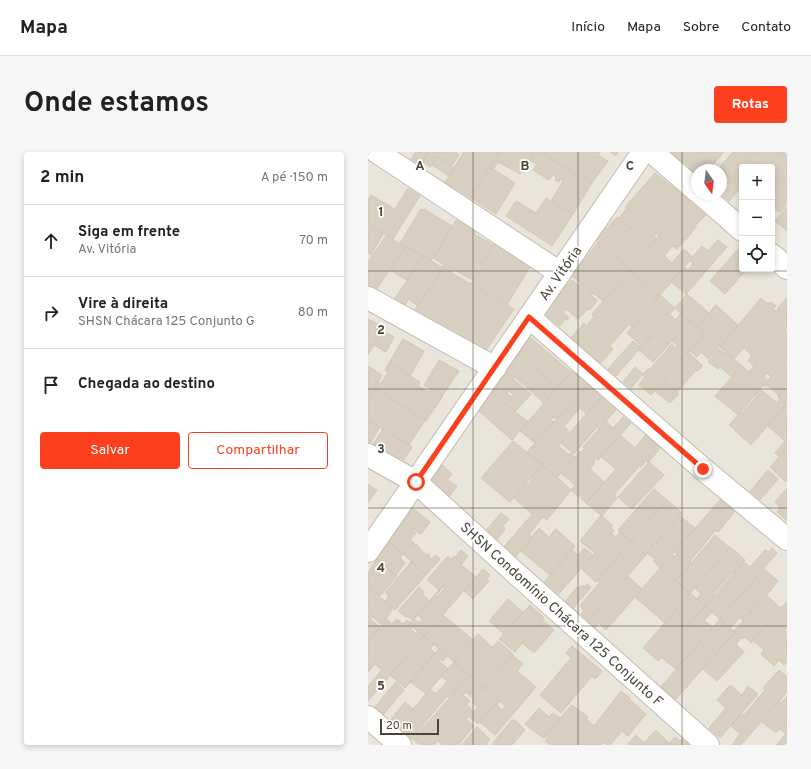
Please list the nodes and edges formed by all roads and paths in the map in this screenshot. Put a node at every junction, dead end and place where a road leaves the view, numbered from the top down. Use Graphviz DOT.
graph roads {
  1 [pos="377,152"];
  2 [pos="643,152"];
  3 [pos="652,152"];
  4 [pos="691,186"];
  5 [pos="708,200"];
  6 [pos="739,227"];
  7 [pos="775,258"];
  8 [pos="787,268"];
  9 [pos="560,273"];
  10 [pos="368,298"];
  11 [pos="529,317"];
  12 [pos="495,368"];
  13 [pos="368,455"];
  14 [pos="416,482"];
  15 [pos="787,539"];
  16 [pos="368,551"];
  17 [pos="368,717"];
  18 [pos="400,745"];
  19 [pos="708,745"];
  1 -- 9 [label="street"];
  2 -- 9 [label="street, Av. Vitória"];
  3 -- 4 [label="street"];
  5 -- 6 [label="street"];
  7 -- 8 [label="street"];
  9 -- 11 [label="street, Av. Vitória"];
  10 -- 12 [label="street"];
  11 -- 12 [label="street, Av. Vitória"];
  11 -- 15 [label="street"];
  12 -- 14 [label="street, Av. Vitória"];
  13 -- 14 [label="street, SHSN Condomínio Chácara 125 Conjunto F"];
  14 -- 16 [label="street, Av. Vitória"];
  14 -- 19 [label="street, SHSN Condomínio Chácara 125 Conjunto F"];
  17 -- 18 [label="street"];
}
